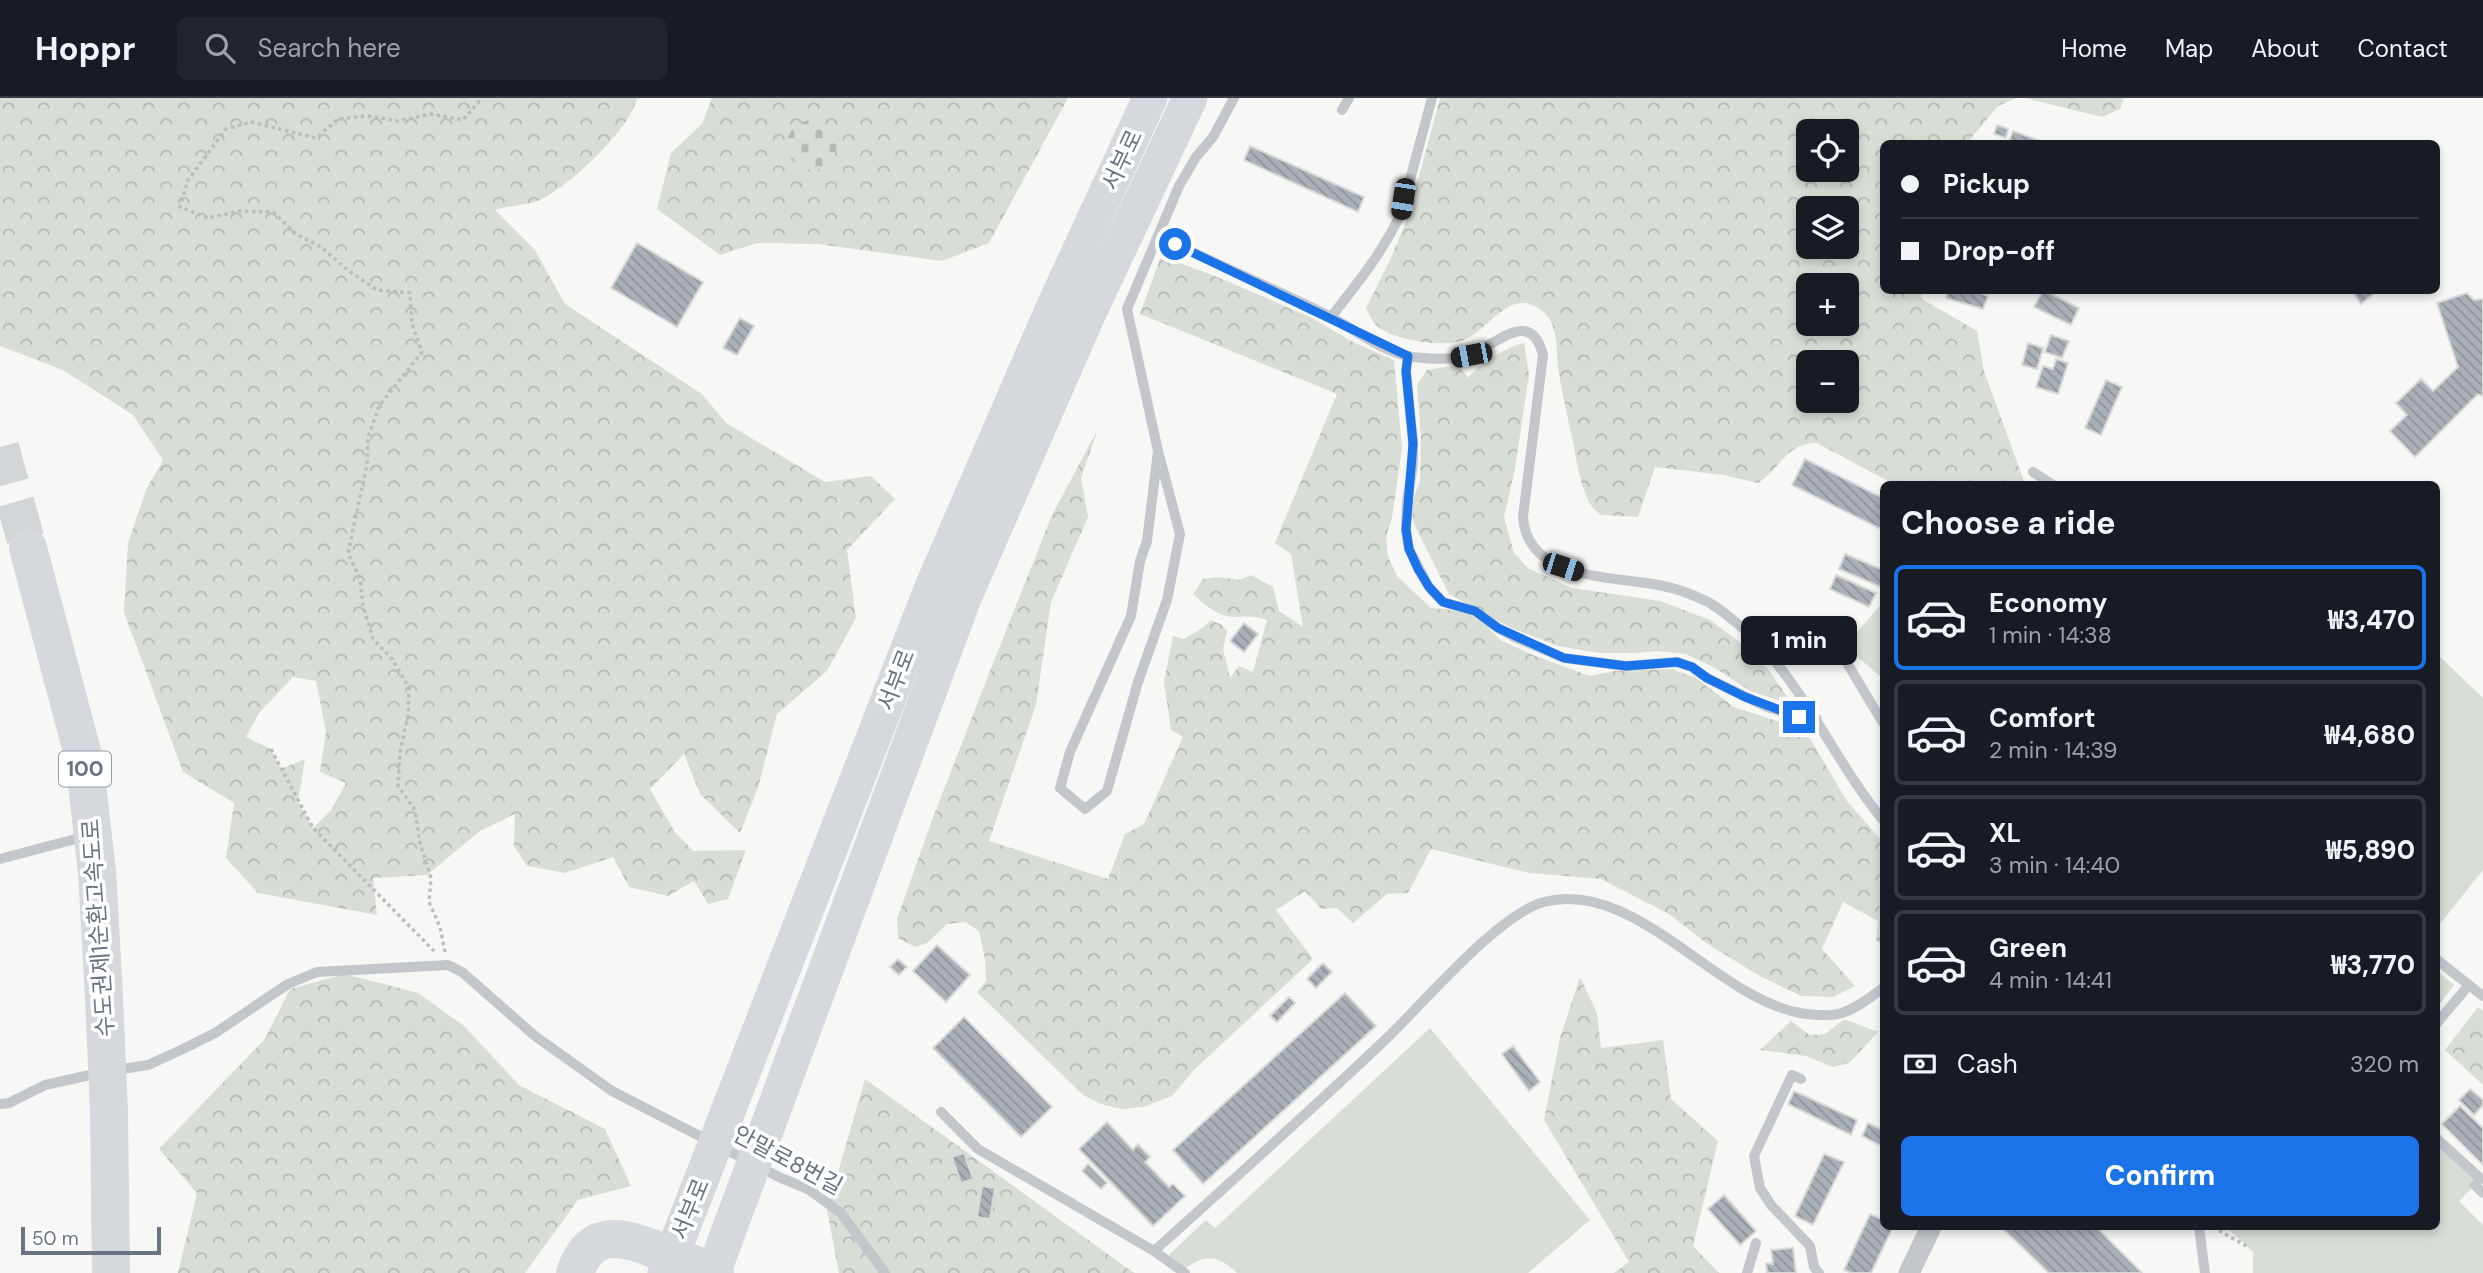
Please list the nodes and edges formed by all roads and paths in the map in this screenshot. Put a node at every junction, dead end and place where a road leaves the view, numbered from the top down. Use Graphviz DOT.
graph roads {
  1 [pos="482,98"];
  2 [pos="1150,98"];
  3 [pos="1190,98"];
  4 [pos="1234,98"];
  5 [pos="1349,98"];
  6 [pos="1432,98"];
  7 [pos="1342,110"];
  8 [pos="1175,244"];
  9 [pos="1331,317"];
  10 [pos="1408,356"];
  11 [pos="1158,451"];
  12 [pos="2033,472"];
  13 [pos="2047,481"];
  14 [pos="28,548"];
  15 [pos="1838,639"];
  16 [pos="1880,718"];
  17 [pos="1817,719"];
  18 [pos="271,748"];
  19 [pos="1880,816"];
  20 [pos="93,834"];
  21 [pos="0,859"];
  22 [pos="2440,962"];
  23 [pos="448,965"];
  24 [pos="2469,985"];
  25 [pos="1880,990"];
  26 [pos="2483,996"];
  27 [pos="2440,1019"];
  28 [pos="1801,1079"];
  29 [pos="0,1104"];
  30 [pos="941,1112"];
  31 [pos="2440,1142"];
  32 [pos="2480,1186"];
  33 [pos="1930,1230"];
  34 [pos="2199,1230"];
  35 [pos="2218,1230"];
  36 [pos="1756,1243"];
  37 [pos="2248,1247"];
  38 [pos="1154,1251"];
  39 [pos="111,1254"];
  40 [pos="575,1273"];
  41 [pos="665,1273"];
  42 [pos="714,1273"];
  43 [pos="885,1273"];
  44 [pos="1185,1273"];
  45 [pos="1747,1273"];
  46 [pos="1819,1273"];
  47 [pos="1909,1273"];
  48 [pos="2205,1273"];
  1 -- 23 [label="path"];
  2 -- 41 [label="highway, 서부로"];
  3 -- 42 [label="highway, 서부로"];
  4 -- 11 [label="lane"];
  5 -- 7 [label="lane"];
  6 -- 9 [label="lane"];
  8 -- 9 [label="lane"];
  9 -- 10 [label="lane"];
  10 -- 17 [label="lane"];
  10 -- 17 [label="lane"];
  11 -- 11 [label="lane"];
  12 -- 13 [label="lane"];
  14 -- 20 [label="highway, 수도권제1순환고속도로 / 100"];
  15 -- 16 [label="lane"];
  17 -- 19 [label="lane"];
  18 -- 23 [label="path"];
  20 -- 21 [label="lane"];
  20 -- 39 [label="highway, 수도권제1순환고속도로 / 100"];
  22 -- 24 [label="lane"];
  23 -- 29 [label="lane"];
  23 -- 43 [label="lane, 안말로8번길"];
  24 -- 26 [label="lane"];
  24 -- 27 [label="lane"];
  25 -- 38 [label="lane"];
  28 -- 46 [label="lane"];
  30 -- 38 [label="lane"];
  31 -- 32 [label="lane"];
  33 -- 47 [label="street"];
  34 -- 48 [label="lane"];
  35 -- 37 [label="path"];
  36 -- 45 [label="lane"];
  38 -- 44 [label="lane"];
  40 -- 42 [label="highway"];
}
